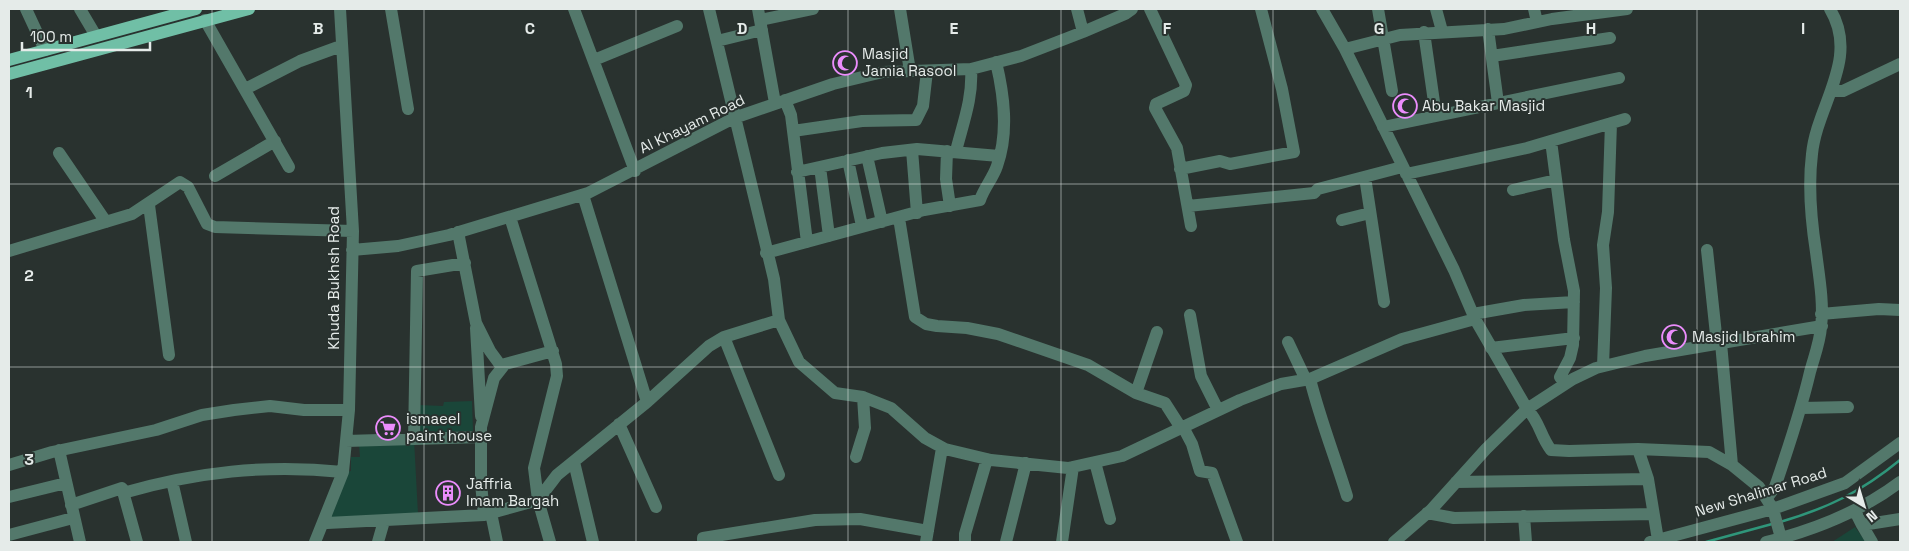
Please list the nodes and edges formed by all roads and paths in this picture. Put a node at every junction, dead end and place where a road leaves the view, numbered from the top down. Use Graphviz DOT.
graph roads {
  1 [pos="26,9"];
  2 [pos="80,9"];
  3 [pos="196,9"];
  4 [pos="249,9"];
  5 [pos="340,9"];
  6 [pos="391,9"];
  7 [pos="574,9"];
  8 [pos="709,9"];
  9 [pos="813,9"];
  10 [pos="900,9"];
  11 [pos="1078,9"];
  12 [pos="1132,9"];
  13 [pos="1150,9"];
  14 [pos="1261,9"];
  15 [pos="1322,9"];
  16 [pos="1378,9"];
  17 [pos="1436,9"];
  18 [pos="1534,9"];
  19 [pos="1627,9"];
  20 [pos="1830,9"];
  21 [pos="206,20"];
  22 [pos="760,20"];
  23 [pos="1537,22"];
  24 [pos="677,26"];
  25 [pos="1488,29"];
  26 [pos="1442,31"];
  27 [pos="1084,32"];
  28 [pos="1424,32"];
  29 [pos="96,36"];
  30 [pos="1610,38"];
  31 [pos="1383,39"];
  32 [pos="717,41"];
  33 [pos="341,46"];
  34 [pos="1345,49"];
  35 [pos="45,50"];
  36 [pos="1492,56"];
  37 [pos="10,58"];
  38 [pos="594,60"];
  39 [pos="996,62"];
  40 [pos="1900,64"];
  41 [pos="971,69"];
  42 [pos="910,71"];
  43 [pos="927,71"];
  44 [pos="9,74"];
  45 [pos="1619,78"];
  46 [pos="245,90"];
  47 [pos="1392,91"];
  48 [pos="1832,91"];
  49 [pos="780,101"];
  50 [pos="1498,103"];
  51 [pos="408,109"];
  52 [pos="1436,116"];
  53 [pos="734,118"];
  54 [pos="1626,119"];
  55 [pos="1611,123"];
  56 [pos="1383,127"];
  57 [pos="793,131"];
  58 [pos="275,141"];
  59 [pos="1550,141"];
  60 [pos="912,150"];
  61 [pos="952,151"];
  62 [pos="59,153"];
  63 [pos="867,156"];
  64 [pos="999,156"];
  65 [pos="848,160"];
  66 [pos="289,167"];
  67 [pos="820,167"];
  68 [pos="1180,169"];
  69 [pos="1404,170"];
  70 [pos="635,171"];
  71 [pos="797,172"];
  72 [pos="215,176"];
  73 [pos="1365,177"];
  74 [pos="1556,180"];
  75 [pos="1512,190"];
  76 [pos="583,195"];
  77 [pos="149,205"];
  78 [pos="950,206"];
  79 [pos="1188,206"];
  80 [pos="917,213"];
  81 [pos="1370,213"];
  82 [pos="510,217"];
  83 [pos="899,218"];
  84 [pos="1342,220"];
  85 [pos="106,222"];
  86 [pos="882,222"];
  87 [pos="862,226"];
  88 [pos="1191,226"];
  89 [pos="353,231"];
  90 [pos="458,232"];
  91 [pos="830,236"];
  92 [pos="808,242"];
  93 [pos="352,250"];
  94 [pos="1707,250"];
  95 [pos="9,251"];
  96 [pos="766,253"];
  97 [pos="464,263"];
  98 [pos="1384,302"];
  99 [pos="1574,302"];
  100 [pos="1900,310"];
  101 [pos="1190,314"];
  102 [pos="1474,317"];
  103 [pos="779,320"];
  104 [pos="1821,320"];
  105 [pos="476,323"];
  106 [pos="1157,332"];
  107 [pos="724,337"];
  108 [pos="1574,338"];
  109 [pos="1288,342"];
  110 [pos="1719,343"];
  111 [pos="1491,348"];
  112 [pos="553,351"];
  113 [pos="169,355"];
  114 [pos="501,366"];
  115 [pos="1603,366"];
  116 [pos="1308,380"];
  117 [pos="1565,384"];
  118 [pos="1136,393"];
  119 [pos="863,397"];
  120 [pos="647,402"];
  121 [pos="1848,407"];
  122 [pos="1802,408"];
  123 [pos="1527,409"];
  124 [pos="349,410"];
  125 [pos="1218,410"];
  126 [pos="619,424"];
  127 [pos="1182,428"];
  128 [pos="481,432"];
  129 [pos="414,439"];
  130 [pos="346,441"];
  131 [pos="1900,442"];
  132 [pos="942,448"];
  133 [pos="1638,449"];
  134 [pos="59,450"];
  135 [pos="856,457"];
  136 [pos="987,459"];
  137 [pos="574,462"];
  138 [pos="1095,462"];
  139 [pos="1026,464"];
  140 [pos="9,465"];
  141 [pos="1732,465"];
  142 [pos="1073,467"];
  143 [pos="343,472"];
  144 [pos="779,476"];
  145 [pos="1648,479"];
  146 [pos="172,481"];
  147 [pos="1456,482"];
  148 [pos="1900,482"];
  149 [pos="66,483"];
  150 [pos="123,493"];
  151 [pos="1347,496"];
  152 [pos="9,497"];
  153 [pos="538,500"];
  154 [pos="71,505"];
  155 [pos="1771,506"];
  156 [pos="656,507"];
  157 [pos="1855,511"];
  158 [pos="1427,513"];
  159 [pos="488,514"];
  160 [pos="1653,514"];
  161 [pos="1524,516"];
  162 [pos="73,518"];
  163 [pos="1110,519"];
  164 [pos="1900,519"];
  165 [pos="384,520"];
  166 [pos="327,523"];
  167 [pos="1862,525"];
  168 [pos="9,535"];
  169 [pos="1781,535"];
  170 [pos="927,536"];
  171 [pos="1654,541"];
  172 [pos="80,542"];
  173 [pos="136,542"];
  174 [pos="186,542"];
  175 [pos="315,542"];
  176 [pos="378,542"];
  177 [pos="497,542"];
  178 [pos="550,542"];
  179 [pos="593,542"];
  180 [pos="703,542"];
  181 [pos="965,542"];
  182 [pos="1006,542"];
  183 [pos="1062,542"];
  184 [pos="1237,542"];
  185 [pos="1394,542"];
  186 [pos="1526,542"];
  187 [pos="1766,542"];
  188 [pos="1872,542"];
  1 -- 35 [label="street"];
  2 -- 29 [label="street"];
  3 -- 29 [label="main road"];
  4 -- 21 [label="main road"];
  5 -- 33 [label="street, Khuda Bukhsh Road"];
  6 -- 51 [label="street"];
  7 -- 38 [label="street"];
  8 -- 32 [label="street"];
  9 -- 22 [label="street"];
  10 -- 42 [label="street"];
  11 -- 27 [label="street"];
  12 -- 27 [label="street, Al Khayam Road"];
  13 -- 68 [label="street"];
  14 -- 68 [label="street"];
  15 -- 34 [label="street"];
  16 -- 31 [label="street"];
  17 -- 26 [label="street"];
  18 -- 23 [label="street"];
  19 -- 23 [label="street"];
  20 -- 48 [label="street"];
  21 -- 44 [label="main road"];
  21 -- 46 [label="street"];
  22 -- 32 [label="street"];
  22 -- 49 [label="street"];
  23 -- 25 [label="street"];
  24 -- 38 [label="street"];
  25 -- 26 [label="street"];
  25 -- 36 [label="street"];
  26 -- 28 [label="street"];
  27 -- 39 [label="street, Al Khayam Road"];
  28 -- 31 [label="street"];
  28 -- 52 [label="street"];
  29 -- 35 [label="main road"];
  30 -- 36 [label="street"];
  31 -- 34 [label="street"];
  31 -- 47 [label="street"];
  32 -- 53 [label="street"];
  33 -- 46 [label="street"];
  33 -- 89 [label="street, Khuda Bukhsh Road"];
  34 -- 56 [label="street"];
  35 -- 37 [label="main road"];
  36 -- 50 [label="street"];
  38 -- 70 [label="street"];
  39 -- 41 [label="street, Al Khayam Road"];
  39 -- 64 [label="street"];
  40 -- 48 [label="street"];
  41 -- 43 [label="street, Al Khayam Road"];
  41 -- 61 [label="street"];
  42 -- 43 [label="street, Al Khayam Road"];
  42 -- 49 [label="street, Al Khayam Road"];
  43 -- 57 [label="street"];
  45 -- 50 [label="street"];
  46 -- 58 [label="street"];
  48 -- 104 [label="street"];
  49 -- 53 [label="street, Al Khayam Road"];
  49 -- 57 [label="street"];
  50 -- 52 [label="street"];
  52 -- 56 [label="street"];
  53 -- 70 [label="street, Al Khayam Road"];
  53 -- 96 [label="street"];
  54 -- 55 [label="street"];
  55 -- 59 [label="street"];
  55 -- 115 [label="street"];
  56 -- 69 [label="street"];
  57 -- 71 [label="street"];
  58 -- 66 [label="street"];
  58 -- 72 [label="street"];
  59 -- 69 [label="street"];
  59 -- 74 [label="street"];
  60 -- 61 [label="street"];
  60 -- 63 [label="street"];
  60 -- 80 [label="street"];
  61 -- 64 [label="street"];
  61 -- 78 [label="street"];
  62 -- 85 [label="street"];
  63 -- 65 [label="street"];
  63 -- 86 [label="street"];
  64 -- 78 [label="street"];
  65 -- 67 [label="street"];
  65 -- 87 [label="street"];
  67 -- 71 [label="street"];
  67 -- 91 [label="street"];
  68 -- 79 [label="street"];
  69 -- 73 [label="street"];
  69 -- 102 [label="street"];
  70 -- 76 [label="street, Al Khayam Road"];
  71 -- 92 [label="street"];
  73 -- 79 [label="street"];
  73 -- 81 [label="street"];
  74 -- 75 [label="street"];
  74 -- 99 [label="street"];
  76 -- 82 [label="street, Al Khayam Road"];
  76 -- 120 [label="street"];
  77 -- 85 [label="street"];
  77 -- 89 [label="street"];
  77 -- 113 [label="street"];
  78 -- 80 [label="street"];
  79 -- 88 [label="street"];
  80 -- 83 [label="street"];
  81 -- 84 [label="street"];
  81 -- 98 [label="street"];
  82 -- 90 [label="street, Al Khayam Road"];
  82 -- 112 [label="street"];
  83 -- 86 [label="street"];
  83 -- 118 [label="street"];
  85 -- 95 [label="street"];
  86 -- 87 [label="street"];
  87 -- 91 [label="street"];
  89 -- 93 [label="street, Khuda Bukhsh Road"];
  90 -- 93 [label="street, Al Khayam Road"];
  90 -- 97 [label="street"];
  91 -- 92 [label="street"];
  92 -- 96 [label="street"];
  93 -- 124 [label="street, Khuda Bukhsh Road"];
  94 -- 110 [label="street"];
  96 -- 103 [label="street"];
  97 -- 105 [label="street"];
  97 -- 129 [label="street"];
  99 -- 102 [label="street"];
  99 -- 108 [label="street"];
  100 -- 104 [label="street"];
  101 -- 125 [label="street"];
  102 -- 111 [label="street"];
  102 -- 116 [label="street"];
  103 -- 107 [label="street"];
  103 -- 119 [label="street"];
  104 -- 110 [label="street"];
  104 -- 122 [label="street"];
  105 -- 114 [label="street"];
  105 -- 128 [label="street"];
  106 -- 118 [label="street"];
  107 -- 120 [label="street"];
  107 -- 144 [label="street"];
  108 -- 111 [label="street"];
  108 -- 117 [label="street"];
  109 -- 116 [label="street"];
  110 -- 115 [label="street"];
  110 -- 141 [label="street"];
  111 -- 123 [label="street"];
  112 -- 114 [label="street"];
  112 -- 153 [label="street"];
  114 -- 128 [label="street"];
  115 -- 117 [label="street"];
  116 -- 125 [label="street"];
  116 -- 151 [label="street"];
  117 -- 123 [label="street"];
  118 -- 127 [label="street"];
  119 -- 132 [label="street"];
  119 -- 135 [label="street"];
  120 -- 126 [label="street"];
  121 -- 122 [label="street"];
  122 -- 155 [label="street"];
  123 -- 133 [label="street"];
  123 -- 147 [label="street"];
  124 -- 130 [label="street, Khuda Bukhsh Road"];
  124 -- 134 [label="street"];
  125 -- 127 [label="street"];
  126 -- 137 [label="street"];
  126 -- 156 [label="street"];
  127 -- 138 [label="street"];
  127 -- 184 [label="street"];
  128 -- 129 [label="street"];
  128 -- 159 [label="street"];
  129 -- 130 [label="street"];
  130 -- 143 [label="street, Khuda Bukhsh Road"];
  131 -- 155 [label="street, New Shalimar Road"];
  132 -- 136 [label="street"];
  132 -- 170 [label="street"];
  133 -- 141 [label="street"];
  133 -- 145 [label="street"];
  134 -- 140 [label="street"];
  134 -- 149 [label="street"];
  136 -- 139 [label="street"];
  136 -- 181 [label="street"];
  137 -- 153 [label="street"];
  137 -- 179 [label="street"];
  138 -- 142 [label="street"];
  138 -- 163 [label="street"];
  139 -- 142 [label="street"];
  139 -- 182 [label="street"];
  141 -- 155 [label="street"];
  142 -- 183 [label="street"];
  143 -- 146 [label="street"];
  143 -- 175 [label="street, Khuda Bukhsh Road"];
  145 -- 147 [label="street"];
  145 -- 160 [label="street"];
  146 -- 150 [label="street"];
  146 -- 174 [label="street"];
  147 -- 158 [label="street"];
  148 -- 157 [label="street"];
  149 -- 152 [label="street"];
  149 -- 154 [label="street"];
  150 -- 154 [label="street"];
  150 -- 173 [label="street"];
  153 -- 159 [label="street"];
  153 -- 178 [label="street"];
  154 -- 162 [label="street"];
  155 -- 169 [label="street"];
  155 -- 171 [label="street, New Shalimar Road"];
  157 -- 167 [label="street"];
  157 -- 169 [label="street"];
  158 -- 161 [label="street"];
  158 -- 185 [label="street"];
  159 -- 165 [label="street"];
  159 -- 177 [label="street"];
  160 -- 161 [label="street"];
  160 -- 171 [label="street"];
  161 -- 186 [label="street"];
  162 -- 168 [label="street"];
  162 -- 172 [label="street"];
  164 -- 167 [label="street"];
  165 -- 166 [label="street"];
  165 -- 176 [label="street"];
  167 -- 188 [label="street"];
  169 -- 187 [label="street"];
  170 -- 180 [label="street"];
}
